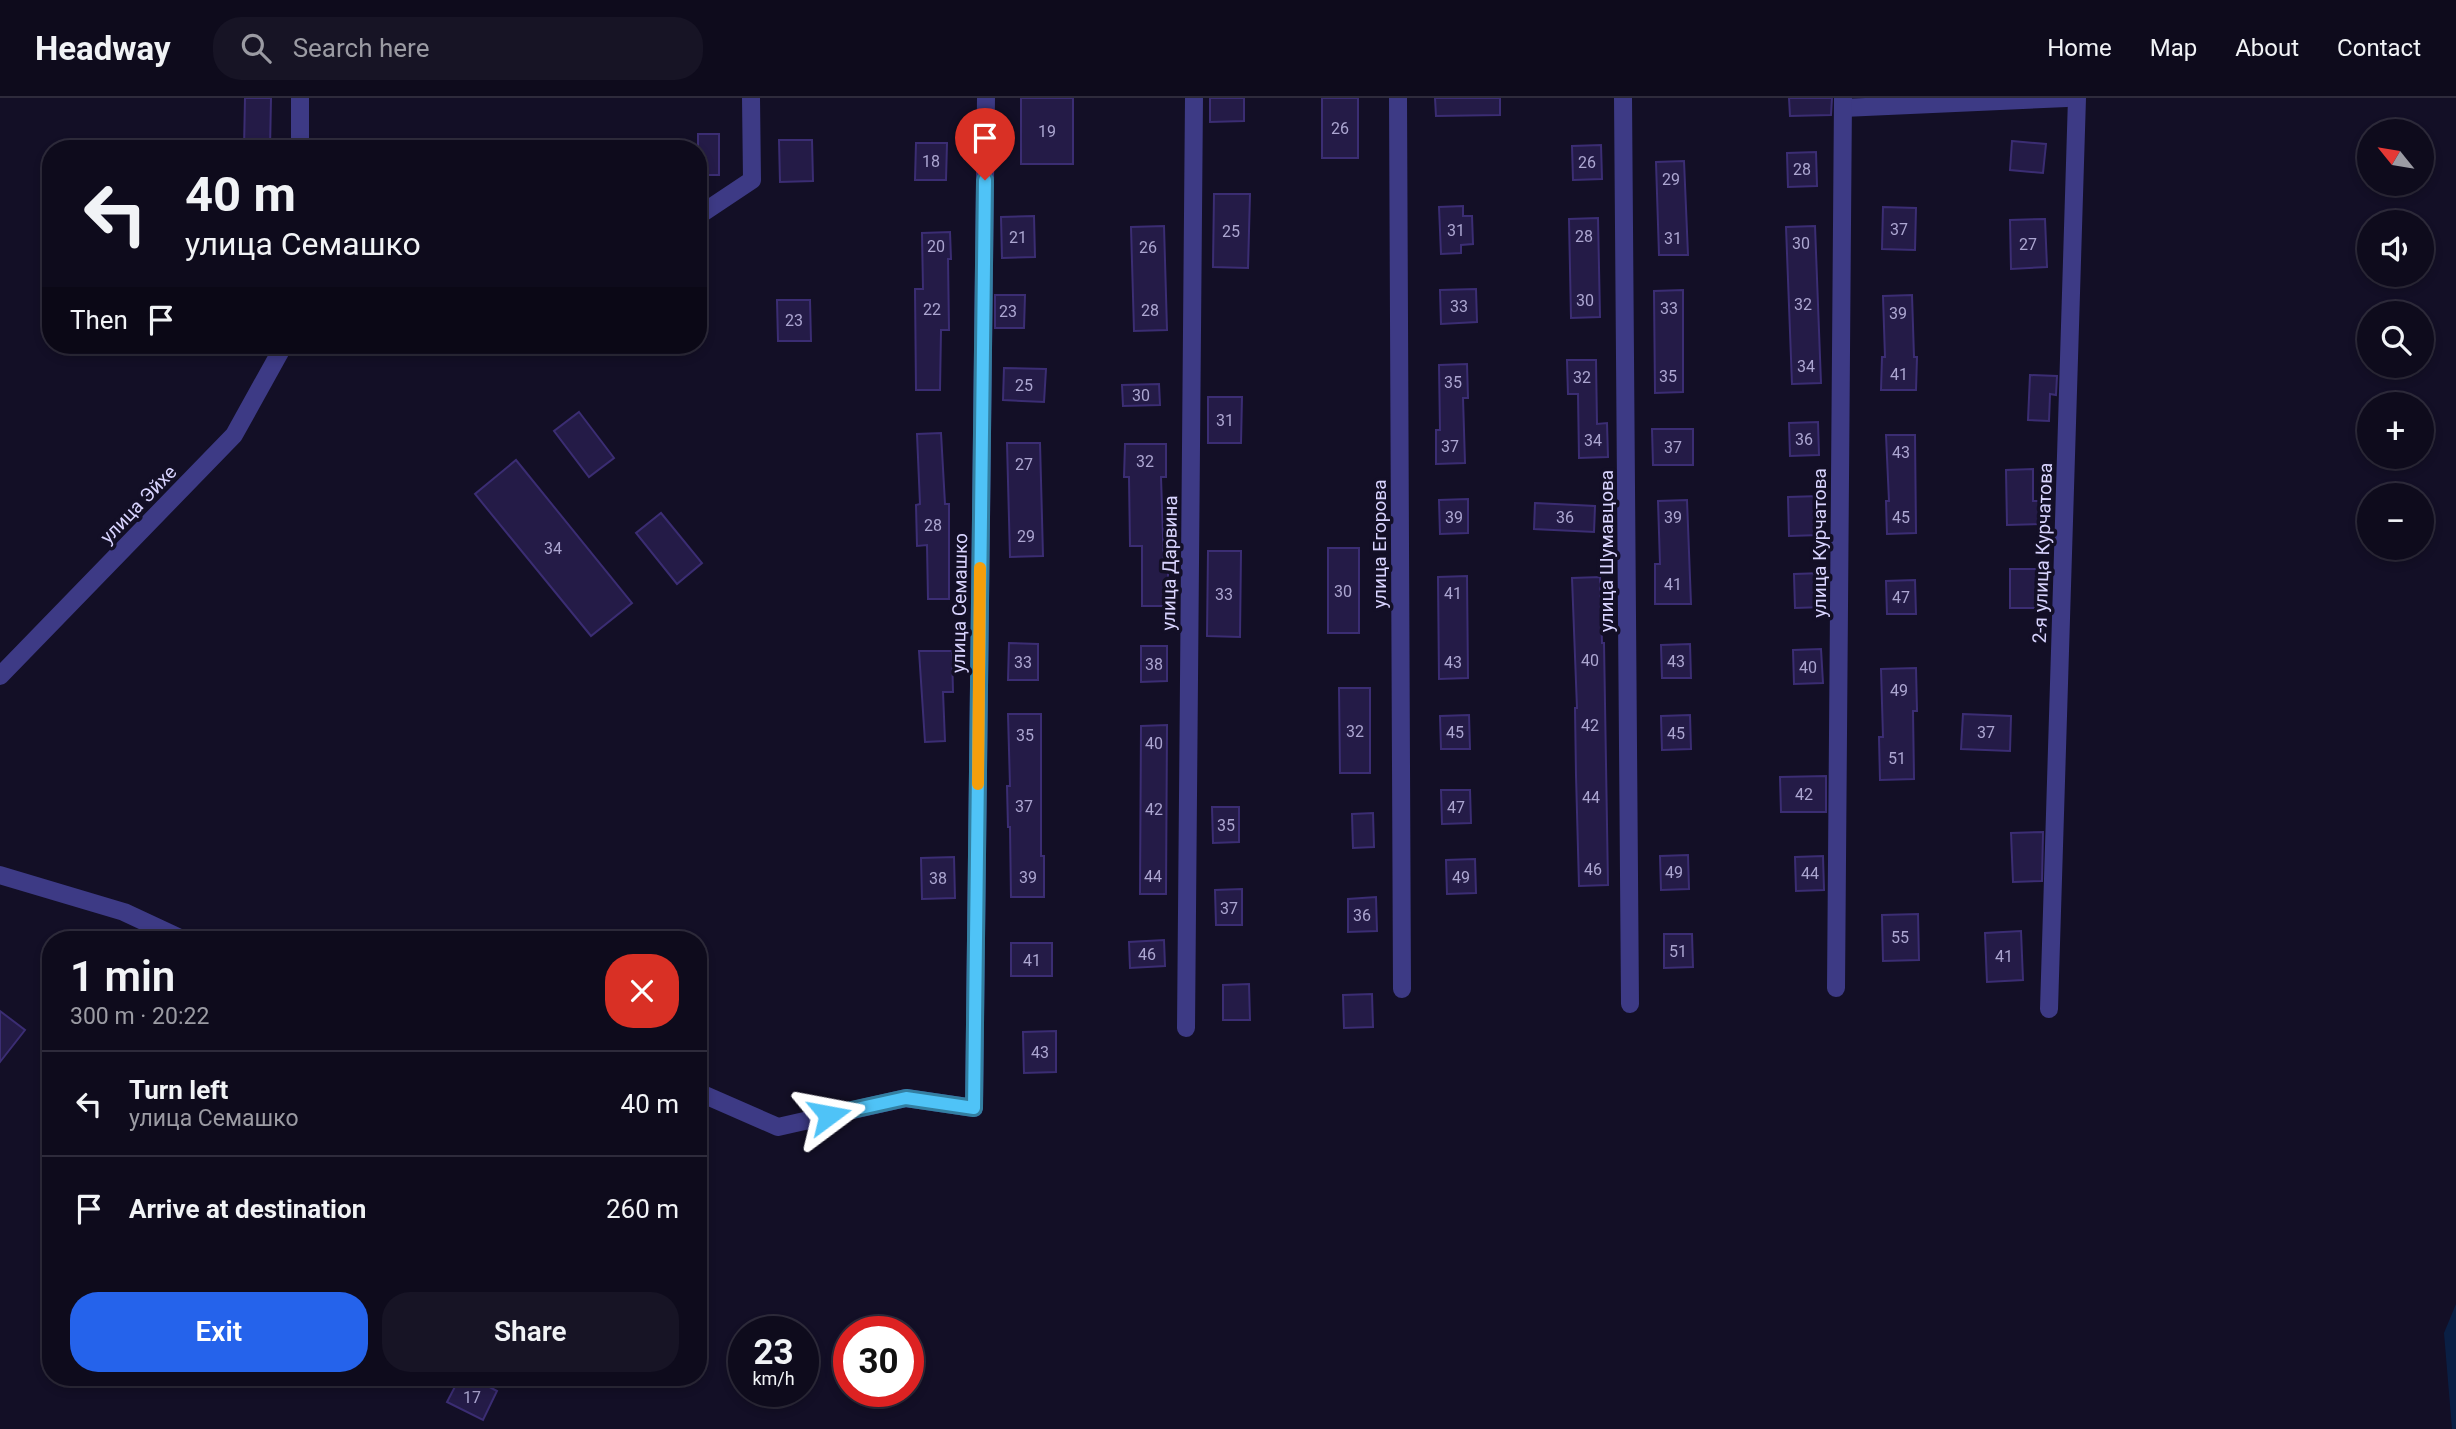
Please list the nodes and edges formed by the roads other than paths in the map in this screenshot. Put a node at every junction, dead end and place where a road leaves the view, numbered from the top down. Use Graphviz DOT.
graph roads {
  1 [pos="300,98"];
  2 [pos="751,98"];
  3 [pos="986,98"];
  4 [pos="1194,98"];
  5 [pos="1398,98"];
  6 [pos="1623,98"];
  7 [pos="2067,98"];
  8 [pos="2077,98"];
  9 [pos="1843,103"];
  10 [pos="300,140"];
  11 [pos="707,210"];
  12 [pos="279,354"];
  13 [pos="0,676"];
  14 [pos="0,875"];
  15 [pos="165,931"];
  16 [pos="1836,988"];
  17 [pos="1402,989"];
  18 [pos="1630,1004"];
  19 [pos="2049,1009"];
  20 [pos="1186,1028"];
  21 [pos="707,1096"];
  1 -- 10 [label="street"];
  2 -- 11 [label="street"];
  3 -- 21 [label="street, улица Семашко"];
  4 -- 20 [label="street, улица Дарвина"];
  5 -- 17 [label="street, улица Егорова"];
  6 -- 18 [label="street, улица Шумавцова"];
  7 -- 9 [label="street"];
  8 -- 19 [label="street, 2-я улица Курчатова"];
  9 -- 16 [label="street, улица Курчатова"];
  12 -- 13 [label="street, улица Эйхе"];
  14 -- 15 [label="street"];
}
